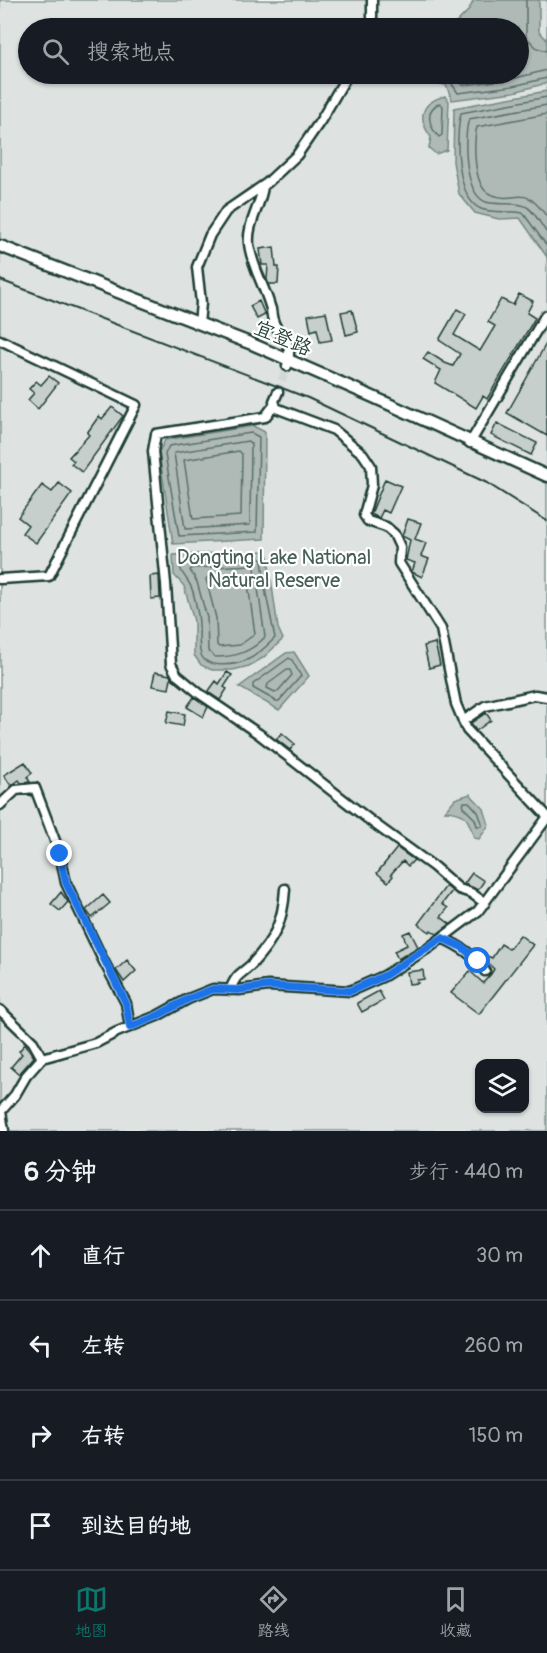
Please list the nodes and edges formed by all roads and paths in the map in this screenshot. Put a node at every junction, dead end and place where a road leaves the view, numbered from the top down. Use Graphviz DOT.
graph roads {
  1 [pos="372,0"];
  2 [pos="372,18"];
  3 [pos="342,84"];
  4 [pos="263,187"];
  5 [pos="0,246"];
  6 [pos="544,316"];
  7 [pos="199,324"];
  8 [pos="0,340"];
  9 [pos="288,363"];
  10 [pos="278,392"];
  11 [pos="275,404"];
  12 [pos="470,443"];
  13 [pos="547,476"];
  14 [pos="0,579"];
  15 [pos="547,697"];
  16 [pos="463,721"];
  17 [pos="0,805"];
  18 [pos="547,817"];
  19 [pos="285,889"];
  20 [pos="484,903"];
  21 [pos="442,938"];
  22 [pos="485,971"];
  23 [pos="230,990"];
  24 [pos="0,1010"];
  25 [pos="130,1027"];
  26 [pos="42,1058"];
  27 [pos="4,1131"];
  1 -- 2 [label="street"];
  3 -- 4 [label="street"];
  4 -- 7 [label="street"];
  4 -- 9 [label="street"];
  5 -- 7 [label="street, 宜登路"];
  6 -- 12 [label="street"];
  7 -- 9 [label="street, 宜登路"];
  8 -- 14 [label="street"];
  9 -- 12 [label="street, 宜登路"];
  10 -- 11 [label="street"];
  11 -- 16 [label="street"];
  11 -- 20 [label="street"];
  12 -- 13 [label="street, 宜登路"];
  15 -- 16 [label="street"];
  16 -- 18 [label="street"];
  17 -- 25 [label="street"];
  18 -- 20 [label="street"];
  19 -- 23 [label="street"];
  20 -- 21 [label="street"];
  21 -- 22 [label="street"];
  21 -- 23 [label="street"];
  23 -- 25 [label="street"];
  24 -- 26 [label="street"];
  25 -- 26 [label="street"];
  26 -- 27 [label="street"];
}
